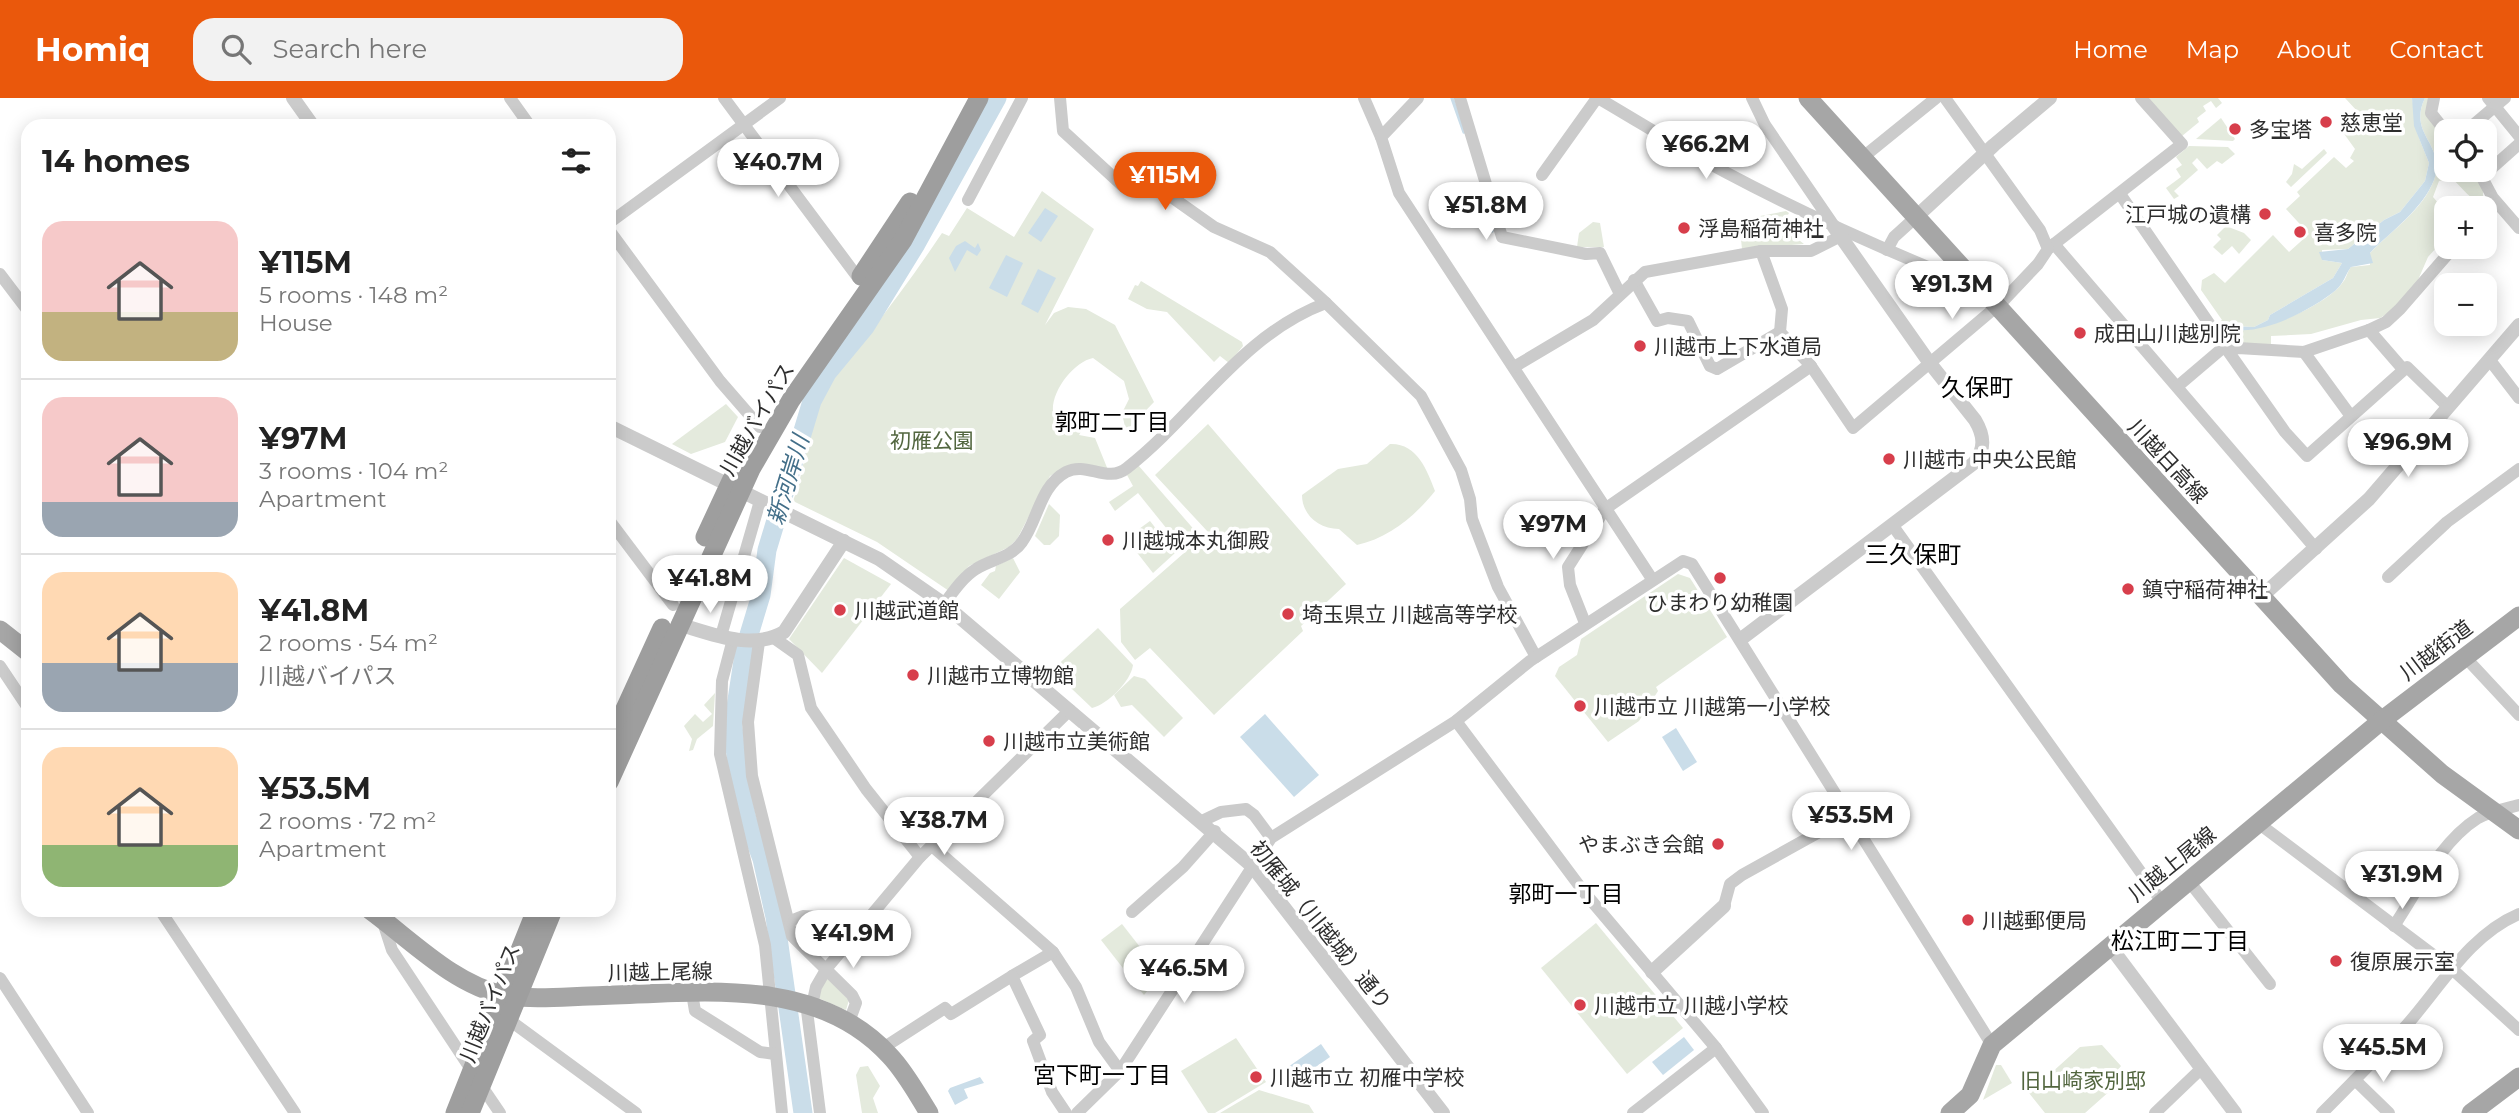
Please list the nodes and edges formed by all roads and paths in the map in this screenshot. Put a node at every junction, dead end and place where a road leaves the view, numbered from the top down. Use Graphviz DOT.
graph roads {
  1 [pos="293,98"];
  2 [pos="510,98"];
  3 [pos="724,98"];
  4 [pos="780,98"];
  5 [pos="968,98"];
  6 [pos="979,98"];
  7 [pos="1022,98"];
  8 [pos="1060,98"];
  9 [pos="1364,98"];
  10 [pos="1418,98"];
  11 [pos="1460,98"];
  12 [pos="1598,98"];
  13 [pos="1752,98"];
  14 [pos="1808,98"];
  15 [pos="1936,98"];
  16 [pos="1945,98"];
  17 [pos="2050,98"];
  18 [pos="2141,98"];
  19 [pos="2434,98"];
  20 [pos="2496,101"];
  21 [pos="308,119"];
  22 [pos="525,119"];
  23 [pos="2436,119"];
  24 [pos="2478,119"];
  25 [pos="744,124"];
  26 [pos="2519,135"];
  27 [pos="1381,137"];
  28 [pos="2519,144"];
  29 [pos="1986,152"];
  30 [pos="1862,158"];
  31 [pos="2497,161"];
  32 [pos="1542,175"];
  33 [pos="2120,194"];
  34 [pos="968,200"];
  35 [pos="2497,210"];
  36 [pos="1916,217"];
  37 [pos="616,218"];
  38 [pos="2519,228"];
  39 [pos="1838,231"];
  40 [pos="616,240"];
  41 [pos="2051,246"];
  42 [pos="1887,250"];
  43 [pos="1761,251"];
  44 [pos="2444,259"];
  45 [pos="0,274"];
  46 [pos="859,279"];
  47 [pos="1634,279"];
  48 [pos="1973,283"];
  49 [pos="1620,294"];
  50 [pos="21,302"];
  51 [pos="1326,303"];
  52 [pos="1996,307"];
  53 [pos="2519,325"];
  54 [pos="2369,330"];
  55 [pos="1780,332"];
  56 [pos="2226,349"];
  57 [pos="2304,352"];
  58 [pos="2489,359"];
  59 [pos="1930,362"];
  60 [pos="1811,366"];
  61 [pos="1514,367"];
  62 [pos="2402,368"];
  63 [pos="2178,386"];
  64 [pos="2519,398"];
  65 [pos="2447,406"];
  66 [pos="2350,415"];
  67 [pos="760,427"];
  68 [pos="616,429"];
  69 [pos="2519,469"];
  70 [pos="735,488"];
  71 [pos="764,503"];
  72 [pos="1605,509"];
  73 [pos="1892,526"];
  74 [pos="616,529"];
  75 [pos="844,541"];
  76 [pos="2316,549"];
  77 [pos="2388,578"];
  78 [pos="1652,579"];
  79 [pos="2261,597"];
  80 [pos="944,604"];
  81 [pos="673,605"];
  82 [pos="2519,616"];
  83 [pos="1585,624"];
  84 [pos="678,625"];
  85 [pos="0,631"];
  86 [pos="727,638"];
  87 [pos="774,638"];
  88 [pos="1741,639"];
  89 [pos="759,642"];
  90 [pos="21,647"];
  91 [pos="1536,657"];
  92 [pos="2465,657"];
  93 [pos="0,666"];
  94 [pos="21,698"];
  95 [pos="1070,710"];
  96 [pos="2519,715"];
  97 [pos="1456,721"];
  98 [pos="2381,721"];
  99 [pos="616,729"];
  100 [pos="616,766"];
  101 [pos="2519,804"];
  102 [pos="2493,811"];
  103 [pos="1848,816"];
  104 [pos="1202,821"];
  105 [pos="2258,823"];
  106 [pos="2519,830"];
  107 [pos="1215,831"];
  108 [pos="1271,838"];
  109 [pos="932,846"];
  110 [pos="920,857"];
  111 [pos="1252,866"];
  112 [pos="2189,880"];
  113 [pos="2162,902"];
  114 [pos="1724,906"];
  115 [pos="1132,912"];
  116 [pos="2519,914"];
  117 [pos="165,917"];
  118 [pos="377,917"];
  119 [pos="380,917"];
  120 [pos="534,917"];
  121 [pos="549,917"];
  122 [pos="866,920"];
  123 [pos="790,921"];
  124 [pos="2395,926"];
  125 [pos="2109,945"];
  126 [pos="1053,951"];
  127 [pos="827,968"];
  128 [pos="2452,969"];
  129 [pos="1653,972"];
  130 [pos="1012,976"];
  131 [pos="0,978"];
  132 [pos="2270,984"];
  133 [pos="692,993"];
  134 [pos="510,995"];
  135 [pos="772,996"];
  136 [pos="806,1003"];
  137 [pos="508,1019"];
  138 [pos="849,1022"];
  139 [pos="2519,1030"];
  140 [pos="1992,1045"];
  141 [pos="883,1048"];
  142 [pos="1716,1048"];
  143 [pos="775,1054"];
  144 [pos="2202,1069"];
  145 [pos="1120,1071"];
  146 [pos="2519,1077"];
  147 [pos="477,1078"];
  148 [pos="2355,1080"];
  149 [pos="88,1113"];
  150 [pos="295,1113"];
  151 [pos="455,1113"];
  152 [pos="470,1113"];
  153 [pos="500,1113"];
  154 [pos="636,1113"];
  155 [pos="782,1113"];
  156 [pos="820,1113"];
  157 [pos="929,1113"];
  158 [pos="1066,1113"];
  159 [pos="1077,1113"];
  160 [pos="1443,1113"];
  161 [pos="1633,1113"];
  162 [pos="1763,1113"];
  163 [pos="1950,1113"];
  164 [pos="2155,1113"];
  165 [pos="2235,1113"];
  166 [pos="2322,1113"];
  167 [pos="2389,1113"];
  168 [pos="2471,1113"];
  1 -- 21 [label="street"];
  2 -- 22 [label="street"];
  3 -- 25 [label="street"];
  4 -- 25 [label="street"];
  5 -- 46 [label="highway, 川越バイパス"];
  6 -- 70 [label="highway, 川越バイパス"];
  7 -- 34 [label="street"];
  8 -- 51 [label="street"];
  9 -- 27 [label="street"];
  10 -- 27 [label="street"];
  11 -- 49 [label="street"];
  12 -- 32 [label="street"];
  12 -- 39 [label="street"];
  13 -- 39 [label="street"];
  14 -- 30 [label="main road, 川越日高線"];
  15 -- 30 [label="street"];
  16 -- 29 [label="street"];
  17 -- 29 [label="street"];
  18 -- 33 [label="street"];
  19 -- 23 [label="street"];
  20 -- 24 [label="street"];
  20 -- 26 [label="street"];
  25 -- 37 [label="street"];
  25 -- 46 [label="street"];
  27 -- 61 [label="street"];
  28 -- 31 [label="street"];
  29 -- 36 [label="street"];
  29 -- 41 [label="street"];
  30 -- 36 [label="main road, 川越日高線"];
  33 -- 41 [label="street"];
  33 -- 56 [label="street"];
  35 -- 38 [label="street"];
  36 -- 42 [label="street"];
  36 -- 48 [label="main road, 川越日高線"];
  39 -- 42 [label="street"];
  39 -- 43 [label="street"];
  39 -- 59 [label="street"];
  40 -- 67 [label="street"];
  41 -- 52 [label="street"];
  41 -- 63 [label="street"];
  42 -- 48 [label="street"];
  43 -- 47 [label="street"];
  43 -- 55 [label="street"];
  44 -- 54 [label="street"];
  45 -- 50 [label="street"];
  46 -- 67 [label="highway, 川越バイパス"];
  47 -- 49 [label="street"];
  47 -- 55 [label="street"];
  48 -- 52 [label="main road, 川越日高線"];
  49 -- 61 [label="street"];
  51 -- 80 [label="street"];
  51 -- 91 [label="street"];
  52 -- 59 [label="street"];
  52 -- 79 [label="main road, 川越日高線"];
  53 -- 58 [label="street"];
  54 -- 57 [label="street"];
  54 -- 62 [label="street"];
  55 -- 60 [label="street"];
  56 -- 57 [label="street"];
  56 -- 63 [label="street"];
  56 -- 66 [label="street"];
  57 -- 66 [label="street"];
  58 -- 64 [label="street"];
  58 -- 65 [label="street"];
  59 -- 60 [label="street"];
  59 -- 73 [label="street"];
  60 -- 72 [label="street"];
  61 -- 72 [label="street"];
  62 -- 65 [label="street"];
  62 -- 66 [label="street"];
  63 -- 76 [label="street"];
  65 -- 76 [label="street"];
  67 -- 70 [label="highway, 川越バイパス"];
  68 -- 70 [label="street, 初雁城（川越城）通り"];
  69 -- 77 [label="street"];
  70 -- 71 [label="street, 初雁城（川越城）通り"];
  70 -- 81 [label="highway, 川越バイパス"];
  70 -- 84 [label="highway, 川越バイパス"];
  71 -- 75 [label="street, 初雁城（川越城）通り"];
  71 -- 86 [label="street"];
  72 -- 78 [label="street"];
  72 -- 83 [label="street"];
  73 -- 88 [label="street"];
  73 -- 113 [label="street"];
  74 -- 81 [label="street"];
  75 -- 80 [label="street, 初雁城（川越城）通り"];
  75 -- 87 [label="street"];
  76 -- 79 [label="street"];
  78 -- 83 [label="street"];
  78 -- 88 [label="street"];
  79 -- 98 [label="main road, 川越日高線"];
  80 -- 95 [label="street, 初雁城（川越城）通り"];
  81 -- 99 [label="highway, 川越バイパス"];
  82 -- 92 [label="main road, 川越街道"];
  83 -- 91 [label="street"];
  84 -- 86 [label="street"];
  84 -- 100 [label="highway, 川越バイパス"];
  85 -- 90 [label="main road"];
  86 -- 89 [label="street"];
  86 -- 135 [label="street"];
  87 -- 89 [label="street"];
  87 -- 110 [label="street"];
  88 -- 103 [label="street"];
  89 -- 123 [label="street"];
  91 -- 97 [label="street"];
  92 -- 96 [label="street"];
  92 -- 98 [label="main road, 川越街道"];
  93 -- 94 [label="street"];
  95 -- 104 [label="street, 初雁城（川越城）通り"];
  95 -- 109 [label="street"];
  97 -- 108 [label="street"];
  97 -- 129 [label="street"];
  98 -- 102 [label="main road, 川越日高線"];
  98 -- 105 [label="main road, 川越上尾線"];
  101 -- 102 [label="street"];
  102 -- 106 [label="main road, 川越日高線"];
  102 -- 124 [label="street"];
  103 -- 114 [label="street"];
  103 -- 140 [label="street"];
  104 -- 107 [label="street, 初雁城（川越城）通り"];
  104 -- 108 [label="street"];
  105 -- 112 [label="main road, 川越上尾線"];
  105 -- 124 [label="street"];
  107 -- 111 [label="street, 初雁城（川越城）通り"];
  107 -- 115 [label="street"];
  108 -- 111 [label="street"];
  109 -- 110 [label="street"];
  109 -- 126 [label="street"];
  110 -- 122 [label="street"];
  111 -- 145 [label="street"];
  111 -- 160 [label="street, 初雁城（川越城）通り"];
  112 -- 113 [label="main road, 川越上尾線"];
  112 -- 132 [label="street"];
  113 -- 125 [label="main road, 川越上尾線"];
  114 -- 129 [label="street"];
  116 -- 128 [label="street"];
  117 -- 150 [label="street"];
  118 -- 147 [label="street"];
  119 -- 134 [label="main road, 川越上尾線"];
  120 -- 134 [label="highway, 川越バイパス"];
  121 -- 134 [label="highway, 川越バイパス"];
  122 -- 123 [label="street"];
  122 -- 127 [label="street"];
  123 -- 127 [label="street"];
  124 -- 128 [label="street"];
  125 -- 140 [label="main road, 川越上尾線"];
  125 -- 144 [label="street"];
  126 -- 130 [label="street"];
  126 -- 145 [label="street"];
  127 -- 136 [label="street"];
  127 -- 138 [label="street"];
  128 -- 139 [label="street"];
  128 -- 148 [label="street"];
  129 -- 142 [label="street"];
  130 -- 141 [label="street"];
  130 -- 158 [label="street"];
  131 -- 149 [label="street"];
  133 -- 134 [label="main road, 川越上尾線"];
  133 -- 135 [label="main road, 川越上尾線"];
  133 -- 143 [label="street"];
  134 -- 137 [label="highway, 川越バイパス"];
  134 -- 147 [label="highway, 川越バイパス"];
  135 -- 136 [label="main road, 川越上尾線"];
  135 -- 143 [label="street"];
  136 -- 138 [label="main road, 川越上尾線"];
  136 -- 156 [label="street"];
  137 -- 147 [label="highway, 川越バイパス"];
  137 -- 154 [label="street"];
  138 -- 141 [label="main road, 川越上尾線"];
  140 -- 163 [label="main road, 川越上尾線"];
  141 -- 157 [label="main road, 川越上尾線"];
  142 -- 161 [label="street"];
  142 -- 162 [label="street"];
  143 -- 155 [label="street"];
  144 -- 164 [label="street"];
  144 -- 165 [label="street"];
  145 -- 159 [label="street"];
  146 -- 168 [label="main road"];
  147 -- 151 [label="highway, 川越バイパス"];
  147 -- 152 [label="highway, 川越バイパス"];
  147 -- 153 [label="street"];
  148 -- 166 [label="street"];
  148 -- 167 [label="street"];
}
